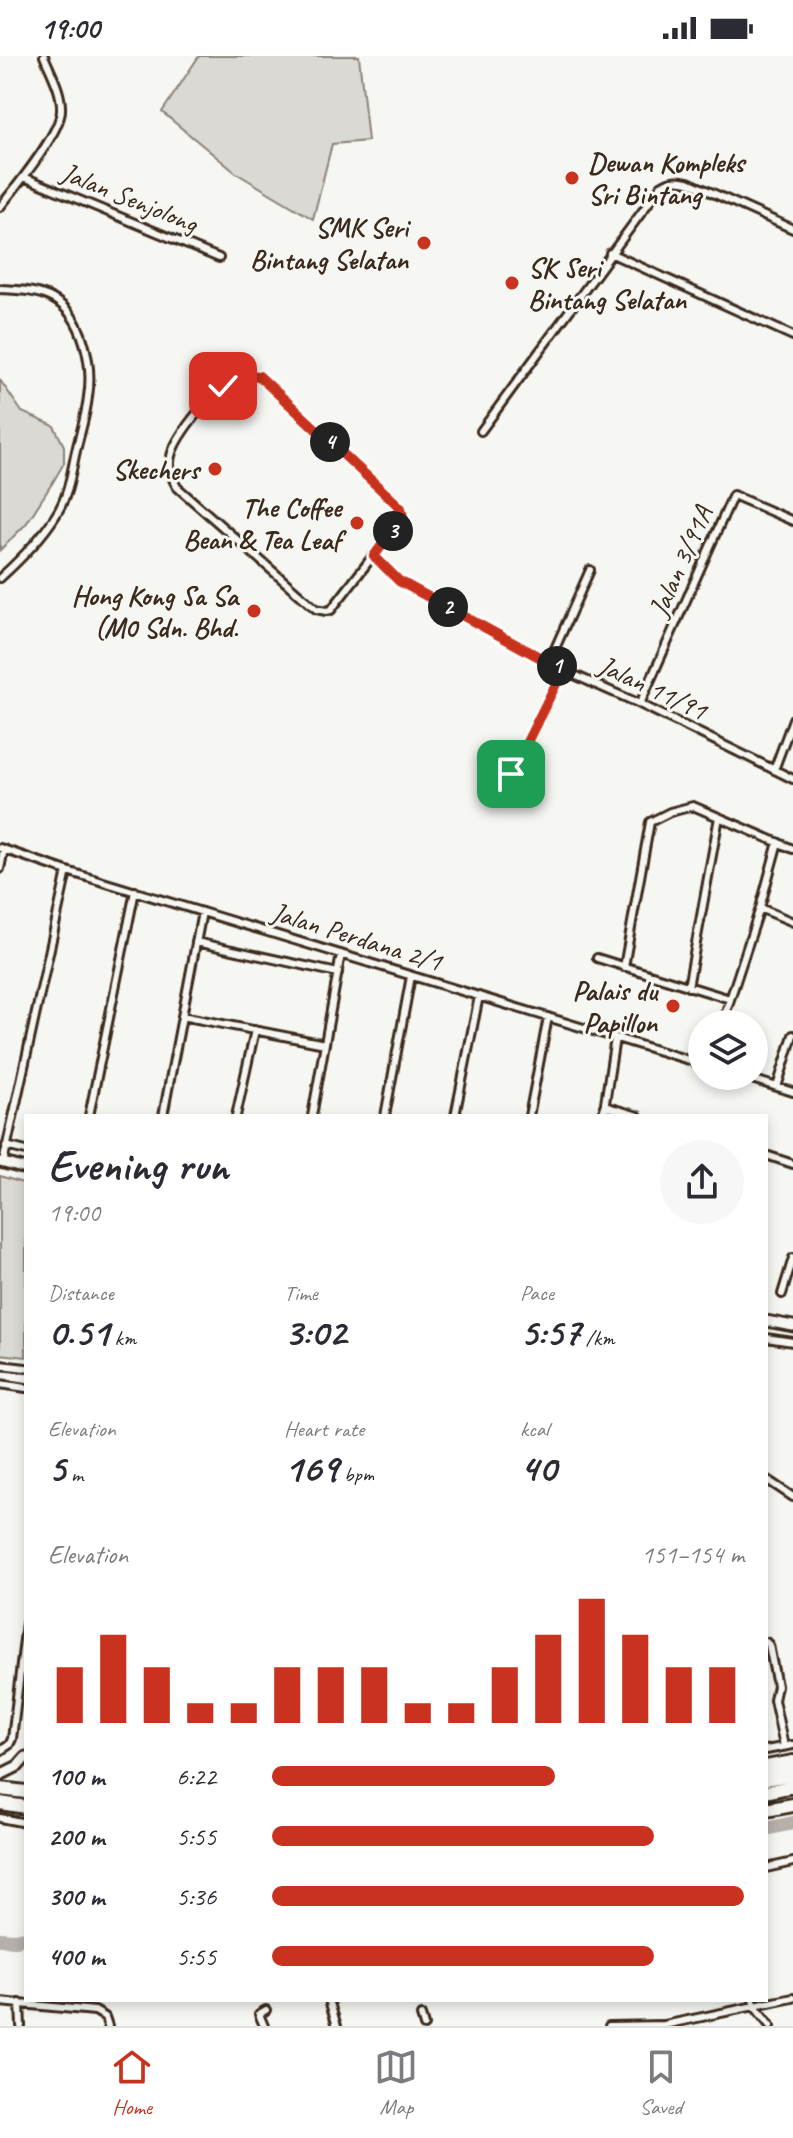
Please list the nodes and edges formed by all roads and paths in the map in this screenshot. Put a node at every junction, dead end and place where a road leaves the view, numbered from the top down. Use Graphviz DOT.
graph roads {
  1 [pos="44,56"];
  2 [pos="24,177"];
  3 [pos="0,207"];
  4 [pos="793,229"];
  5 [pos="610,253"];
  6 [pos="219,258"];
  7 [pos="0,289"];
  8 [pos="793,336"];
  9 [pos="481,431"];
  10 [pos="793,521"];
  11 [pos="374,556"];
  12 [pos="590,570"];
  13 [pos="0,578"];
  14 [pos="549,662"];
  15 [pos="563,670"];
  16 [pos="640,704"];
  17 [pos="793,719"];
  18 [pos="774,770"];
  19 [pos="511,774"];
  20 [pos="793,779"];
  21 [pos="719,817"];
  22 [pos="778,842"];
  23 [pos="2,848"];
  24 [pos="793,849"];
  25 [pos="0,869"];
  26 [pos="67,871"];
  27 [pos="135,891"];
  28 [pos="760,908"];
  29 [pos="202,912"];
  30 [pos="793,922"];
  31 [pos="196,942"];
  32 [pos="341,954"];
  33 [pos="597,958"];
  34 [pos="624,967"];
  35 [pos="338,973"];
  36 [pos="411,976"];
  37 [pos="688,987"];
  38 [pos="479,996"];
  39 [pos="730,999"];
  40 [pos="726,1010"];
  41 [pos="182,1016"];
  42 [pos="548,1017"];
  43 [pos="255,1030"];
  44 [pos="793,1035"];
  45 [pos="615,1038"];
  46 [pos="325,1044"];
  47 [pos="688,1060"];
  48 [pos="768,1084"];
  49 [pos="777,1087"];
  50 [pos="793,1092"];
  51 [pos="604,1106"];
  52 [pos="89,1114"];
  53 [pos="163,1114"];
  54 [pos="236,1114"];
  55 [pos="312,1114"];
  56 [pos="385,1114"];
  57 [pos="455,1114"];
  58 [pos="529,1114"];
  59 [pos="603,1114"];
  60 [pos="631,1114"];
  61 [pos="6,1146"];
  62 [pos="24,1150"];
  63 [pos="768,1156"];
  64 [pos="1,1162"];
  65 [pos="793,1164"];
  66 [pos="24,1168"];
  67 [pos="793,1258"];
  68 [pos="782,1294"];
  69 [pos="768,1321"];
  70 [pos="793,1326"];
  71 [pos="768,1338"];
  72 [pos="793,1342"];
  73 [pos="0,1365"];
  74 [pos="24,1368"];
  75 [pos="0,1384"];
  76 [pos="24,1388"];
  77 [pos="768,1480"];
  78 [pos="793,1497"];
  79 [pos="24,1640"];
  80 [pos="768,1644"];
  81 [pos="775,1679"];
  82 [pos="768,1681"];
  83 [pos="770,1700"];
  84 [pos="793,1745"];
  85 [pos="784,1746"];
  86 [pos="768,1750"];
  87 [pos="0,1751"];
  88 [pos="24,1759"];
  89 [pos="793,1762"];
  90 [pos="768,1767"];
  91 [pos="793,1774"];
  92 [pos="0,1775"];
  93 [pos="768,1779"];
  94 [pos="793,1786"];
  95 [pos="0,1789"];
  96 [pos="24,1792"];
  97 [pos="768,1792"];
  98 [pos="0,1803"];
  99 [pos="793,1805"];
  100 [pos="24,1807"];
  101 [pos="768,1810"];
  102 [pos="0,1818"];
  103 [pos="24,1823"];
  104 [pos="793,1862"];
  105 [pos="768,1870"];
  106 [pos="793,1998"];
  107 [pos="768,2001"];
  108 [pos="0,2002"];
  109 [pos="330,2002"];
  110 [pos="20,2003"];
  111 [pos="754,2003"];
  112 [pos="266,2010"];
  113 [pos="421,2016"];
  114 [pos="21,2026"];
  115 [pos="108,2026"];
  116 [pos="264,2026"];
  117 [pos="337,2026"];
  118 [pos="424,2026"];
  119 [pos="609,2026"];
  120 [pos="664,2026"];
  121 [pos="770,2026"];
  1 -- 2 [label="street, Jalan Senjolong"];
  2 -- 3 [label="street, Jalan Senjolong"];
  2 -- 6 [label="street, Jalan Senjolong"];
  4 -- 5 [label="street"];
  5 -- 8 [label="street"];
  5 -- 9 [label="street"];
  7 -- 13 [label="street"];
  10 -- 16 [label="street, Jalan 3/91A"];
  11 -- 11 [label="street"];
  11 -- 14 [label="street, Jalan 11/91"];
  12 -- 14 [label="street"];
  14 -- 15 [label="street, Jalan 11/91"];
  15 -- 16 [label="street, Jalan 11/91"];
  15 -- 19 [label="street"];
  16 -- 18 [label="street, Jalan 11/91"];
  17 -- 18 [label="street"];
  18 -- 20 [label="street, Jalan 11/91"];
  21 -- 22 [label="street"];
  21 -- 34 [label="street"];
  21 -- 37 [label="street"];
  22 -- 24 [label="street"];
  22 -- 28 [label="street"];
  23 -- 25 [label="street"];
  23 -- 26 [label="street, Jalan Perdana 2/1"];
  26 -- 27 [label="street, Jalan Perdana 2/1"];
  26 -- 61 [label="street"];
  27 -- 29 [label="street, Jalan Perdana 2/1"];
  27 -- 52 [label="street"];
  28 -- 30 [label="street"];
  28 -- 39 [label="street"];
  29 -- 31 [label="street"];
  29 -- 32 [label="street, Jalan Perdana 2/1"];
  31 -- 35 [label="street, Jalan Perdana 2/1"];
  31 -- 41 [label="street"];
  32 -- 35 [label="street"];
  32 -- 36 [label="street, Jalan Perdana 2/1"];
  33 -- 34 [label="street"];
  34 -- 37 [label="street"];
  35 -- 46 [label="street"];
  36 -- 38 [label="street, Jalan Perdana 2/1"];
  36 -- 56 [label="street"];
  37 -- 39 [label="street"];
  38 -- 42 [label="street, Jalan Perdana 2/1"];
  38 -- 57 [label="street"];
  39 -- 40 [label="street"];
  41 -- 43 [label="street"];
  41 -- 53 [label="street"];
  42 -- 45 [label="street, Jalan Perdana 2/1"];
  42 -- 58 [label="street"];
  43 -- 46 [label="street"];
  43 -- 54 [label="street"];
  44 -- 49 [label="street"];
  45 -- 47 [label="street, Jalan Perdana 2/1"];
  45 -- 51 [label="street"];
  46 -- 55 [label="street"];
  48 -- 49 [label="street"];
  49 -- 50 [label="street"];
  51 -- 59 [label="street"];
  51 -- 60 [label="street"];
  61 -- 62 [label="street"];
  61 -- 64 [label="street"];
  63 -- 65 [label="street"];
  64 -- 66 [label="street"];
  67 -- 68 [label="street"];
  69 -- 70 [label="street"];
  71 -- 72 [label="street"];
  73 -- 74 [label="street"];
  75 -- 76 [label="street"];
  77 -- 78 [label="street"];
  79 -- 87 [label="street"];
  80 -- 81 [label="street"];
  81 -- 82 [label="street"];
  81 -- 83 [label="street"];
  83 -- 85 [label="street"];
  84 -- 85 [label="street"];
  85 -- 86 [label="street"];
  88 -- 92 [label="street"];
  89 -- 90 [label="highway"];
  91 -- 93 [label="highway"];
  94 -- 97 [label="highway"];
  95 -- 96 [label="highway"];
  98 -- 100 [label="highway"];
  99 -- 101 [label="highway"];
  102 -- 103 [label="street"];
  104 -- 105 [label="street"];
  106 -- 107 [label="street"];
  108 -- 110 [label="street"];
  109 -- 117 [label="street"];
  110 -- 114 [label="street"];
  110 -- 115 [label="street"];
  111 -- 120 [label="street"];
  111 -- 121 [label="street"];
  112 -- 116 [label="street"];
  113 -- 118 [label="street"];
  119 -- 120 [label="street"];
}
